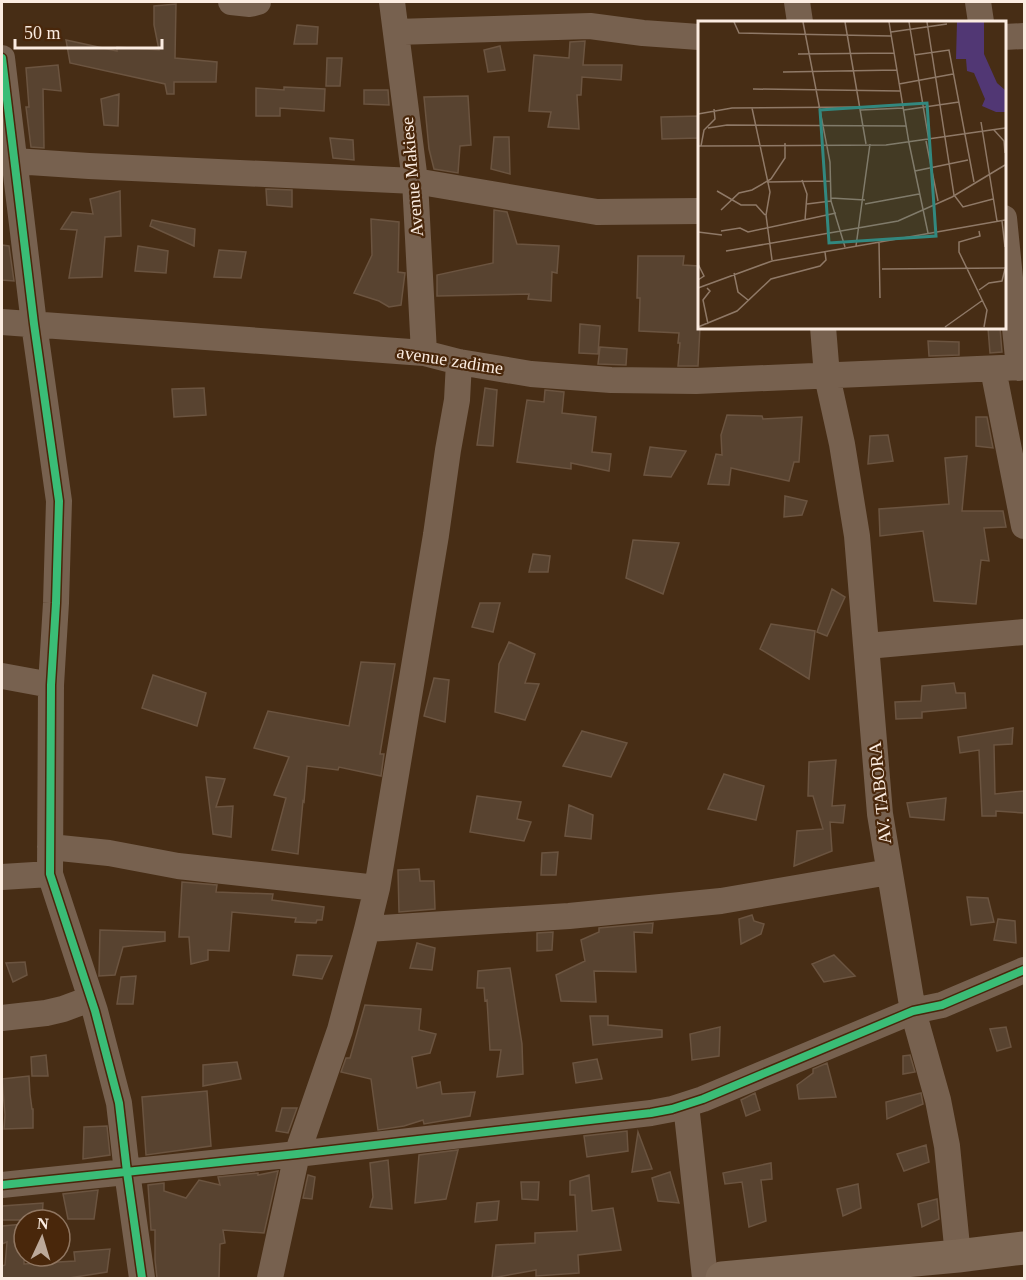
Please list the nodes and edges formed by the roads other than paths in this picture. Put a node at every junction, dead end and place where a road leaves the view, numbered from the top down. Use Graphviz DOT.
graph roads {
  1 [pos="231,2"];
  2 [pos="258,2"];
  3 [pos="392,2"];
  4 [pos="797,2"];
  5 [pos="978,2"];
  6 [pos="800,21"];
  7 [pos="981,21"];
  8 [pos="396,32"];
  9 [pos="1024,36"];
  10 [pos="698,37"];
  11 [pos="1005,37"];
  12 [pos="2,58"];
  13 [pos="8,160"];
  14 [pos="415,182"];
  15 [pos="698,211"];
  16 [pos="1005,226"];
  17 [pos="2,322"];
  18 [pos="33,324"];
  19 [pos="823,328"];
  20 [pos="424,353"];
  21 [pos="459,362"];
  22 [pos="1022,367"];
  23 [pos="993,369"];
  24 [pos="827,376"];
  25 [pos="1024,526"];
  26 [pos="1024,633"];
  27 [pos="867,646"];
  28 [pos="2,676"];
  29 [pos="51,685"];
  30 [pos="50,847"];
  31 [pos="890,872"];
  32 [pos="50,874"];
  33 [pos="2,877"];
  34 [pos="377,888"];
  35 [pos="367,929"];
  36 [pos="1024,970"];
  37 [pos="90,999"];
  38 [pos="914,1011"];
  39 [pos="2,1018"];
  40 [pos="686,1105"];
  41 [pos="297,1154"];
  42 [pos="127,1172"];
  43 [pos="2,1185"];
  44 [pos="1024,1248"];
  45 [pos="958,1256"];
  46 [pos="142,1278"];
  47 [pos="270,1278"];
  48 [pos="705,1278"];
  49 [pos="722,1278"];
  1 -- 2 [label="street"];
  3 -- 8 [label="street, Avenue Makiese"];
  4 -- 6 [label="street"];
  5 -- 7 [label="street"];
  8 -- 10 [label="street"];
  8 -- 14 [label="street, Avenue Makiese"];
  9 -- 11 [label="street"];
  12 -- 13 [label="street"];
  13 -- 14 [label="street"];
  13 -- 18 [label="street"];
  14 -- 15 [label="street"];
  14 -- 20 [label="street, Avenue Makiese"];
  16 -- 22 [label="street"];
  17 -- 18 [label="street, avenue zadime"];
  18 -- 20 [label="street, avenue zadime"];
  18 -- 29 [label="street"];
  19 -- 24 [label="street, AV. TABORA"];
  20 -- 21 [label="street, avenue zadime"];
  21 -- 24 [label="street, avenue zadime"];
  21 -- 34 [label="street"];
  22 -- 23 [label="street, avenue zadime"];
  23 -- 24 [label="street, avenue zadime"];
  23 -- 25 [label="street"];
  24 -- 27 [label="street, AV. TABORA"];
  26 -- 27 [label="street"];
  27 -- 31 [label="street, AV. TABORA"];
  28 -- 29 [label="street"];
  29 -- 30 [label="street"];
  30 -- 32 [label="street"];
  30 -- 34 [label="street"];
  31 -- 35 [label="street"];
  31 -- 38 [label="street, AV. TABORA"];
  32 -- 33 [label="street"];
  32 -- 37 [label="street"];
  34 -- 35 [label="street"];
  35 -- 41 [label="street"];
  36 -- 38 [label="street"];
  37 -- 39 [label="street"];
  37 -- 42 [label="street"];
  38 -- 40 [label="street"];
  38 -- 45 [label="street, AV. TABORA"];
  40 -- 41 [label="street"];
  40 -- 48 [label="street"];
  41 -- 42 [label="street"];
  41 -- 47 [label="street"];
  42 -- 43 [label="street"];
  42 -- 46 [label="street"];
  44 -- 45 [label="highway"];
  45 -- 49 [label="highway"];
}
